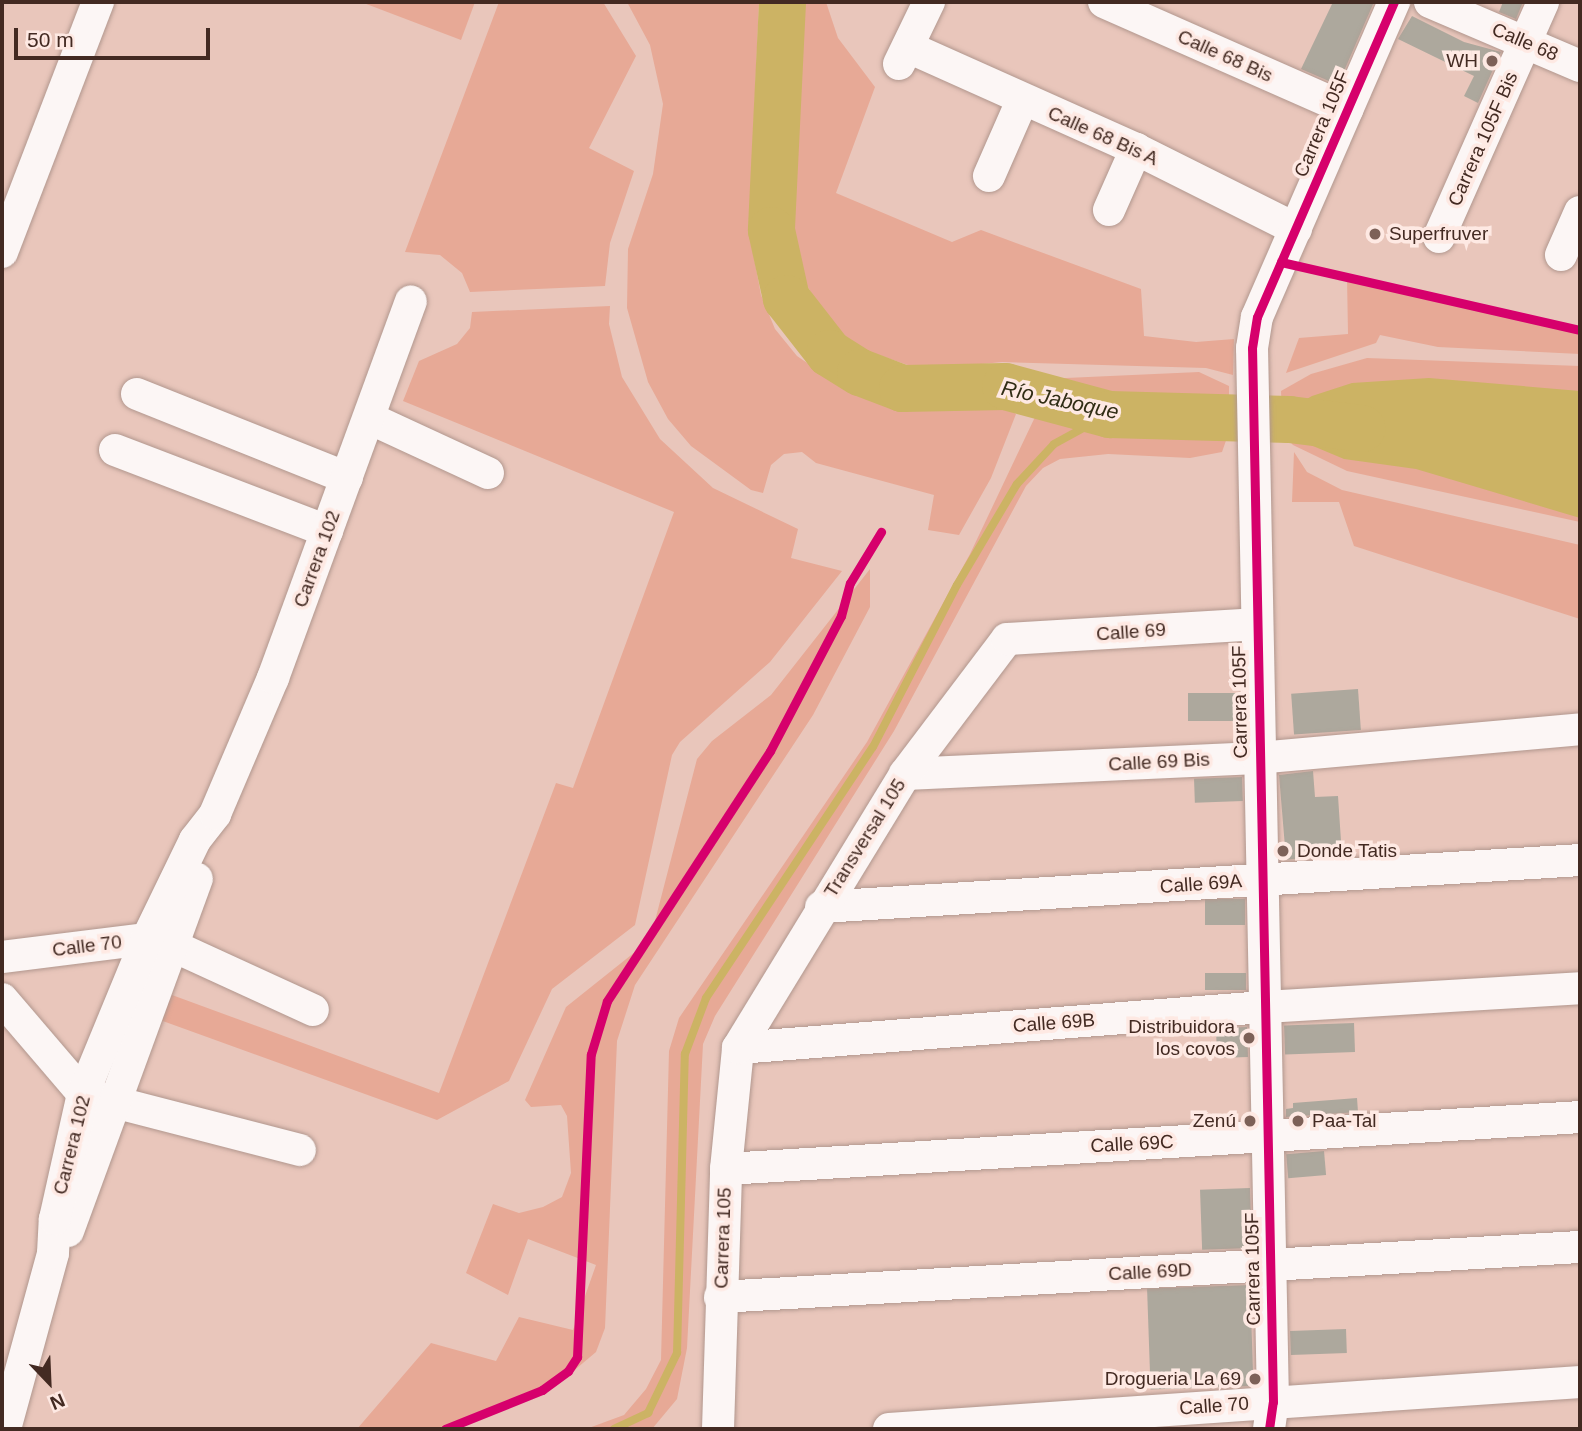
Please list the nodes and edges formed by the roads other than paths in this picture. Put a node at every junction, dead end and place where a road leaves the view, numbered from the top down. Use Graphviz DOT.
graph roads {
  1 [pos="98,2"];
  2 [pos="929,2"];
  3 [pos="1104,2"];
  4 [pos="1394,2"];
  5 [pos="1430,2"];
  6 [pos="1543,2"];
  7 [pos="1525,43"];
  8 [pos="1580,66"];
  9 [pos="1022,101"];
  10 [pos="1347,109"];
  11 [pos="1136,149"];
  12 [pos="989,176"];
  13 [pos="1109,209"];
  14 [pos="1580,212"];
  15 [pos="1296,229"];
  16 [pos="1439,237"];
  17 [pos="2,252"];
  18 [pos="1561,255"];
  19 [pos="411,301"];
  20 [pos="137,394"];
  21 [pos="369,418"];
  22 [pos="115,450"];
  23 [pos="488,473"];
  24 [pos="347,478"];
  25 [pos="327,531"];
  26 [pos="1256,624"];
  27 [pos="1007,639"];
  28 [pos="1580,729"];
  29 [pos="1258,758"];
  30 [pos="905,774"];
  31 [pos="1580,860"];
  32 [pos="1261,880"];
  33 [pos="821,907"];
  34 [pos="159,942"];
  35 [pos="2,957"];
  36 [pos="1580,988"];
  37 [pos="2,999"];
  38 [pos="1264,1007"];
  39 [pos="313,1010"];
  40 [pos="738,1048"];
  41 [pos="83,1094"];
  42 [pos="114,1103"];
  43 [pos="1580,1117"];
  44 [pos="1268,1136"];
  45 [pos="300,1150"];
  46 [pos="726,1168"];
  47 [pos="1580,1247"];
  48 [pos="53,1253"];
  49 [pos="1270,1265"];
  50 [pos="720,1297"];
  51 [pos="12,1364"];
  52 [pos="1580,1382"];
  53 [pos="1271,1415"];
  54 [pos="5,1417"];
  55 [pos="1139,1420"];
  56 [pos="1020,1424"];
  57 [pos="718,1429"];
  58 [pos="892,1429"];
  1 -- 17 [label="street"];
  2 -- 9 [label="street, Calle 68 Bis A"];
  3 -- 10 [label="street, Calle 68 Bis"];
  4 -- 10 [label="street, Carrera 105F"];
  5 -- 7 [label="street, Calle 68"];
  6 -- 7 [label="street, Carrera 105F Bis"];
  7 -- 8 [label="street, Calle 68"];
  7 -- 16 [label="street, Carrera 105F Bis"];
  9 -- 11 [label="street, Calle 68 Bis A"];
  9 -- 12 [label="street"];
  10 -- 15 [label="street, Carrera 105F"];
  11 -- 13 [label="street"];
  11 -- 15 [label="street, Calle 68 Bis A"];
  14 -- 18 [label="street"];
  15 -- 26 [label="street, Carrera 105F"];
  19 -- 21 [label="street, Carrera 102"];
  20 -- 24 [label="street"];
  21 -- 23 [label="street"];
  21 -- 24 [label="street, Carrera 102"];
  22 -- 25 [label="street"];
  24 -- 25 [label="street, Carrera 102"];
  25 -- 34 [label="street, Carrera 102"];
  26 -- 27 [label="street, Calle 69"];
  26 -- 29 [label="street, Carrera 105F"];
  27 -- 30 [label="street, Transversal 105"];
  28 -- 29 [label="street, Calle 69 Bis"];
  29 -- 30 [label="street, Calle 69 Bis"];
  29 -- 32 [label="street, Carrera 105F"];
  30 -- 33 [label="street, Transversal 105"];
  31 -- 32 [label="street, Calle 69A"];
  32 -- 33 [label="street, Calle 69A"];
  32 -- 38 [label="street, Carrera 105F"];
  33 -- 40 [label="street, Transversal 105"];
  34 -- 35 [label="street, Calle 70"];
  34 -- 39 [label="street"];
  34 -- 41 [label="street, Carrera 102"];
  34 -- 42 [label="street, Carrera 102"];
  36 -- 38 [label="street, Calle 69B"];
  37 -- 41 [label="street"];
  38 -- 40 [label="street, Calle 69B"];
  38 -- 44 [label="street, Carrera 105F"];
  40 -- 46 [label="street, Carrera 105"];
  41 -- 42 [label="street"];
  41 -- 48 [label="street, Carrera 102"];
  42 -- 45 [label="street"];
  42 -- 48 [label="street, Carrera 102"];
  43 -- 44 [label="street, Calle 69C"];
  44 -- 46 [label="street, Calle 69C"];
  44 -- 49 [label="street, Carrera 105F"];
  46 -- 50 [label="street, Carrera 105"];
  47 -- 49 [label="street, Calle 69D"];
  48 -- 51 [label="street, Carrera 102"];
  49 -- 50 [label="street, Calle 69D"];
  49 -- 53 [label="street, Carrera 105F"];
  50 -- 57 [label="street, Carrera 105"];
  51 -- 54 [label="street, Carrera 102"];
  52 -- 53 [label="street, Calle 70"];
  53 -- 55 [label="street, Calle 70"];
  55 -- 56 [label="street, Calle 70"];
  56 -- 58 [label="street, Calle 70"];
}
